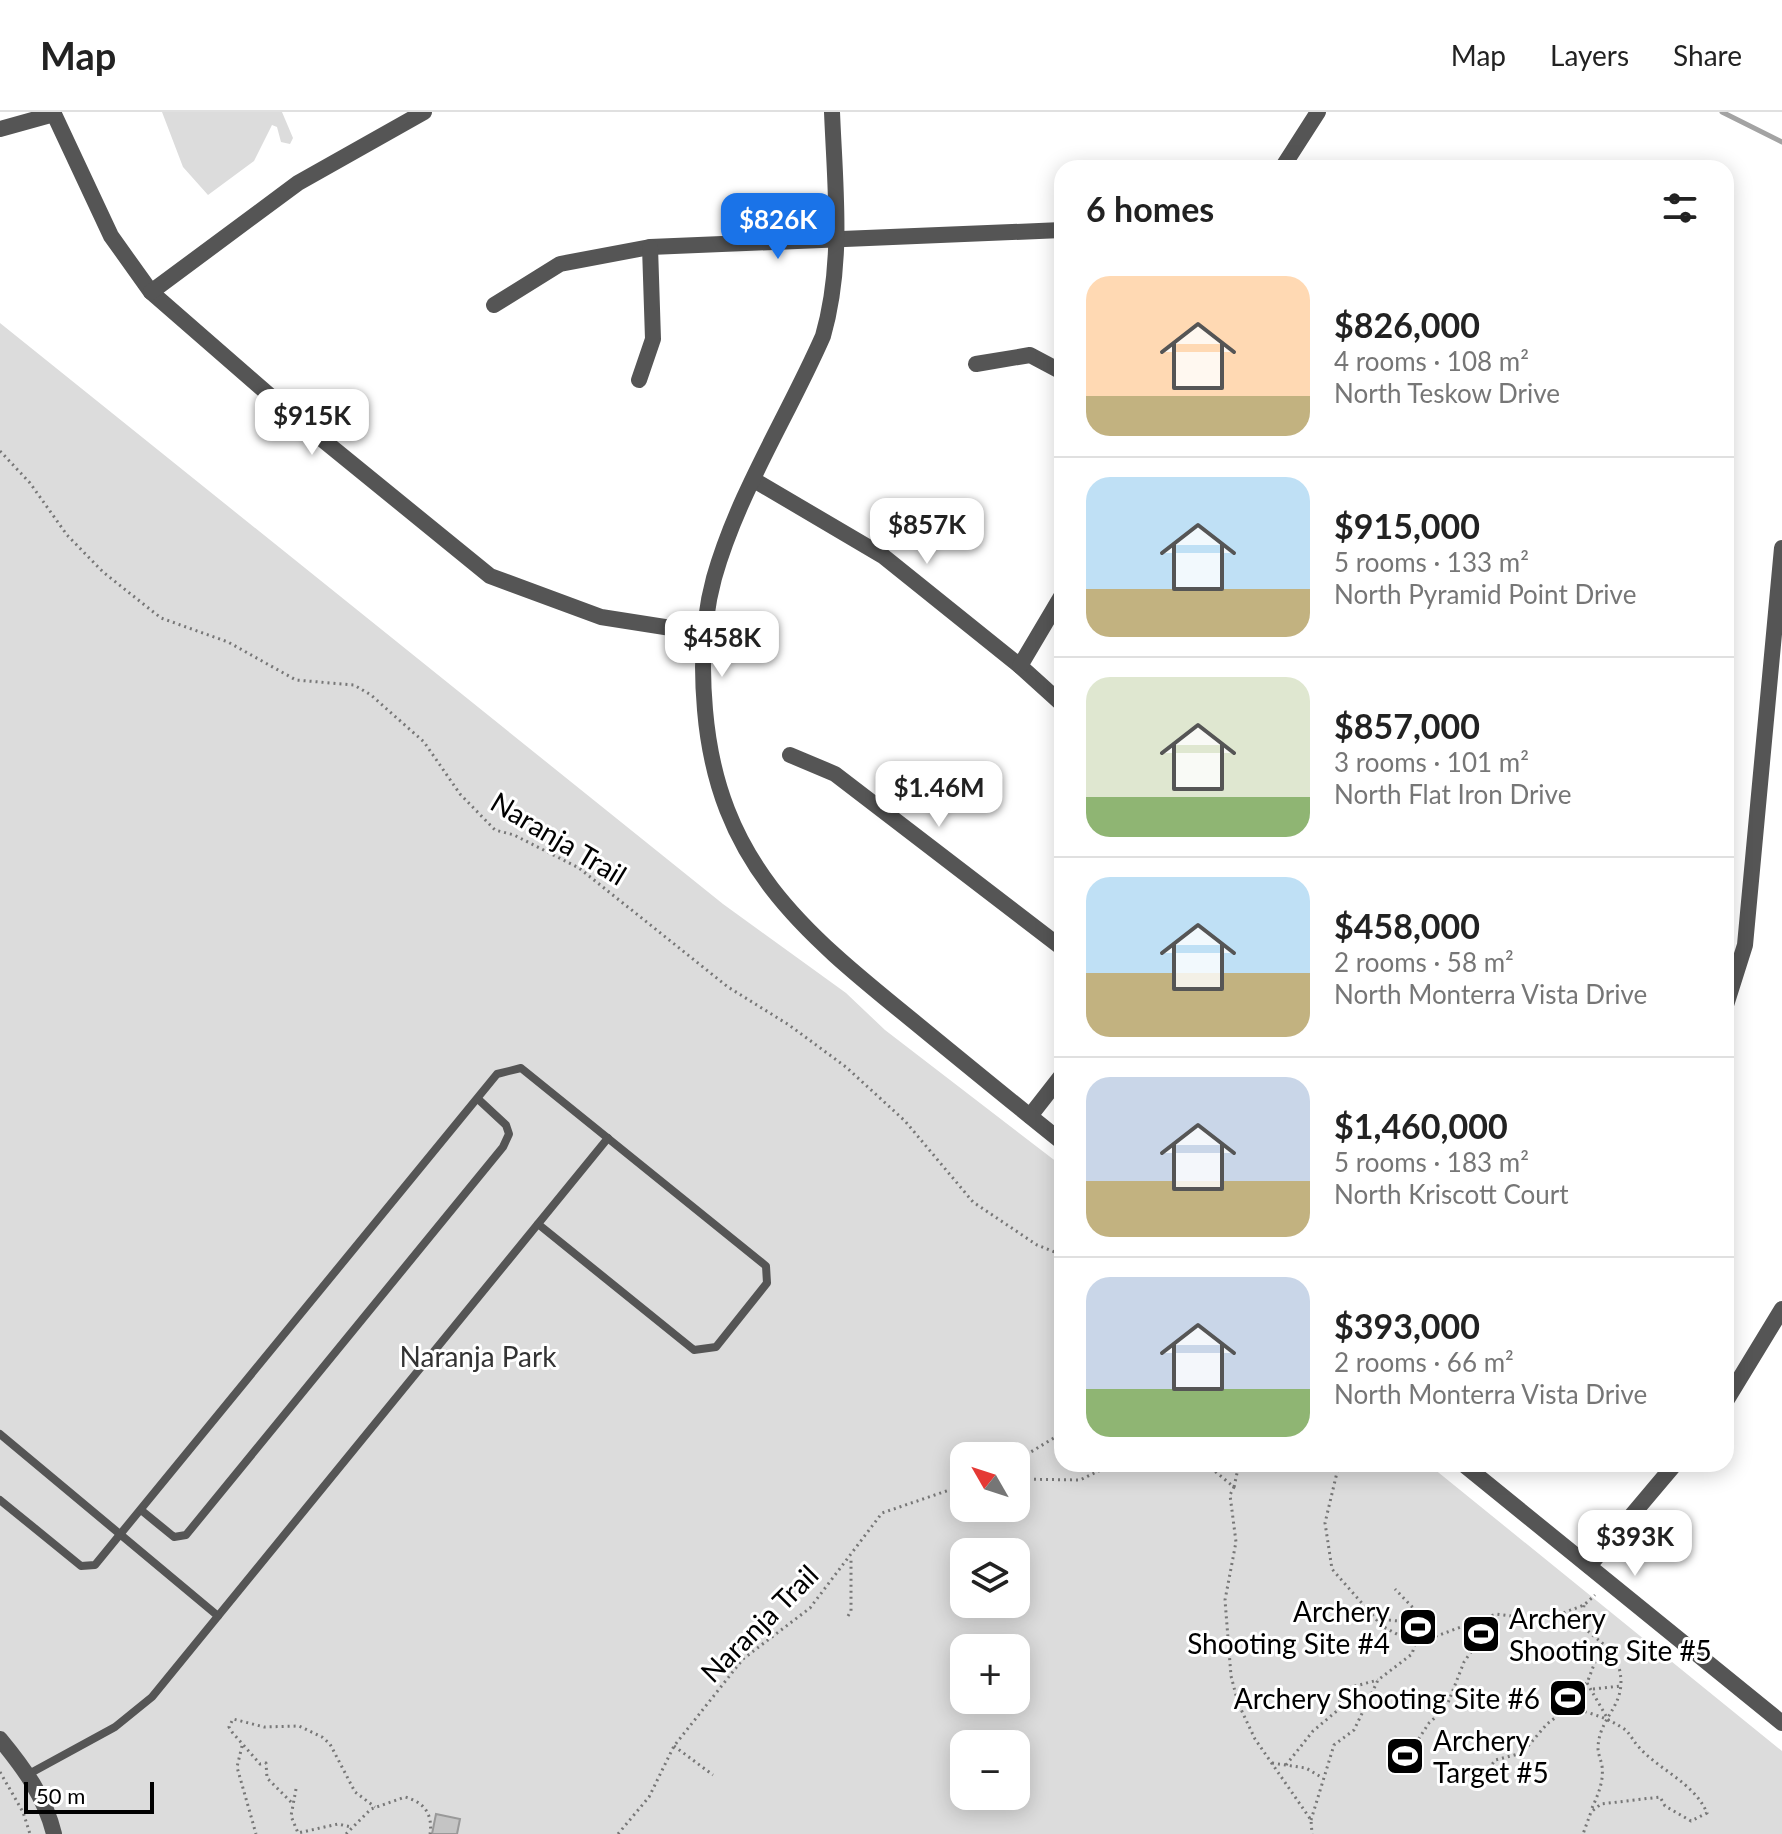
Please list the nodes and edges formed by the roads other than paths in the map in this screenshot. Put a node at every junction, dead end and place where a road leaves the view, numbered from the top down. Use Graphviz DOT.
graph roads {
  1 [pos="424,112"];
  2 [pos="832,112"];
  3 [pos="1318,112"];
  4 [pos="54,113"];
  5 [pos="0,129"];
  6 [pos="1287,160"];
  7 [pos="1054,230"];
  8 [pos="837,238"];
  9 [pos="650,247"];
  10 [pos="151,292"];
  11 [pos="494,305"];
  12 [pos="976,364"];
  13 [pos="1054,368"];
  14 [pos="639,380"];
  15 [pos="754,480"];
  16 [pos="1782,548"];
  17 [pos="1054,609"];
  18 [pos="703,633"];
  19 [pos="1020,666"];
  20 [pos="1054,697"];
  21 [pos="790,755"];
  22 [pos="1054,942"];
  23 [pos="1734,980"];
  24 [pos="1054,1085"];
  25 [pos="478,1099"];
  26 [pos="1030,1116"];
  27 [pos="1054,1136"];
  28 [pos="608,1138"];
  29 [pos="538,1224"];
  30 [pos="1782,1309"];
  31 [pos="1734,1388"];
  32 [pos="0,1434"];
  33 [pos="1473,1472"];
  34 [pos="1668,1472"];
  35 [pos="0,1500"];
  36 [pos="141,1510"];
  37 [pos="119,1537"];
  38 [pos="1589,1566"];
  39 [pos="218,1616"];
  40 [pos="1782,1723"];
  41 [pos="0,1739"];
  42 [pos="27,1775"];
  43 [pos="54,1834"];
  1 -- 10 [label="street"];
  2 -- 8 [label="street"];
  3 -- 6 [label="street"];
  4 -- 5 [label="street"];
  4 -- 10 [label="street"];
  7 -- 8 [label="street"];
  8 -- 9 [label="street"];
  8 -- 15 [label="street"];
  9 -- 11 [label="street"];
  9 -- 14 [label="street"];
  10 -- 18 [label="street"];
  12 -- 13 [label="street"];
  15 -- 18 [label="street"];
  15 -- 19 [label="street"];
  16 -- 23 [label="street"];
  17 -- 19 [label="street"];
  18 -- 26 [label="street"];
  19 -- 20 [label="street"];
  21 -- 22 [label="street"];
  24 -- 26 [label="street"];
  25 -- 28 [label="lane"];
  25 -- 36 [label="lane"];
  25 -- 36 [label="lane"];
  26 -- 27 [label="street"];
  28 -- 29 [label="lane"];
  28 -- 29 [label="lane"];
  29 -- 39 [label="lane"];
  30 -- 31 [label="street"];
  32 -- 37 [label="lane"];
  33 -- 38 [label="street"];
  34 -- 38 [label="street"];
  35 -- 37 [label="lane"];
  36 -- 37 [label="lane"];
  37 -- 39 [label="lane"];
  38 -- 40 [label="street"];
  39 -- 42 [label="lane"];
  41 -- 42 [label="street"];
  42 -- 43 [label="street"];
}
